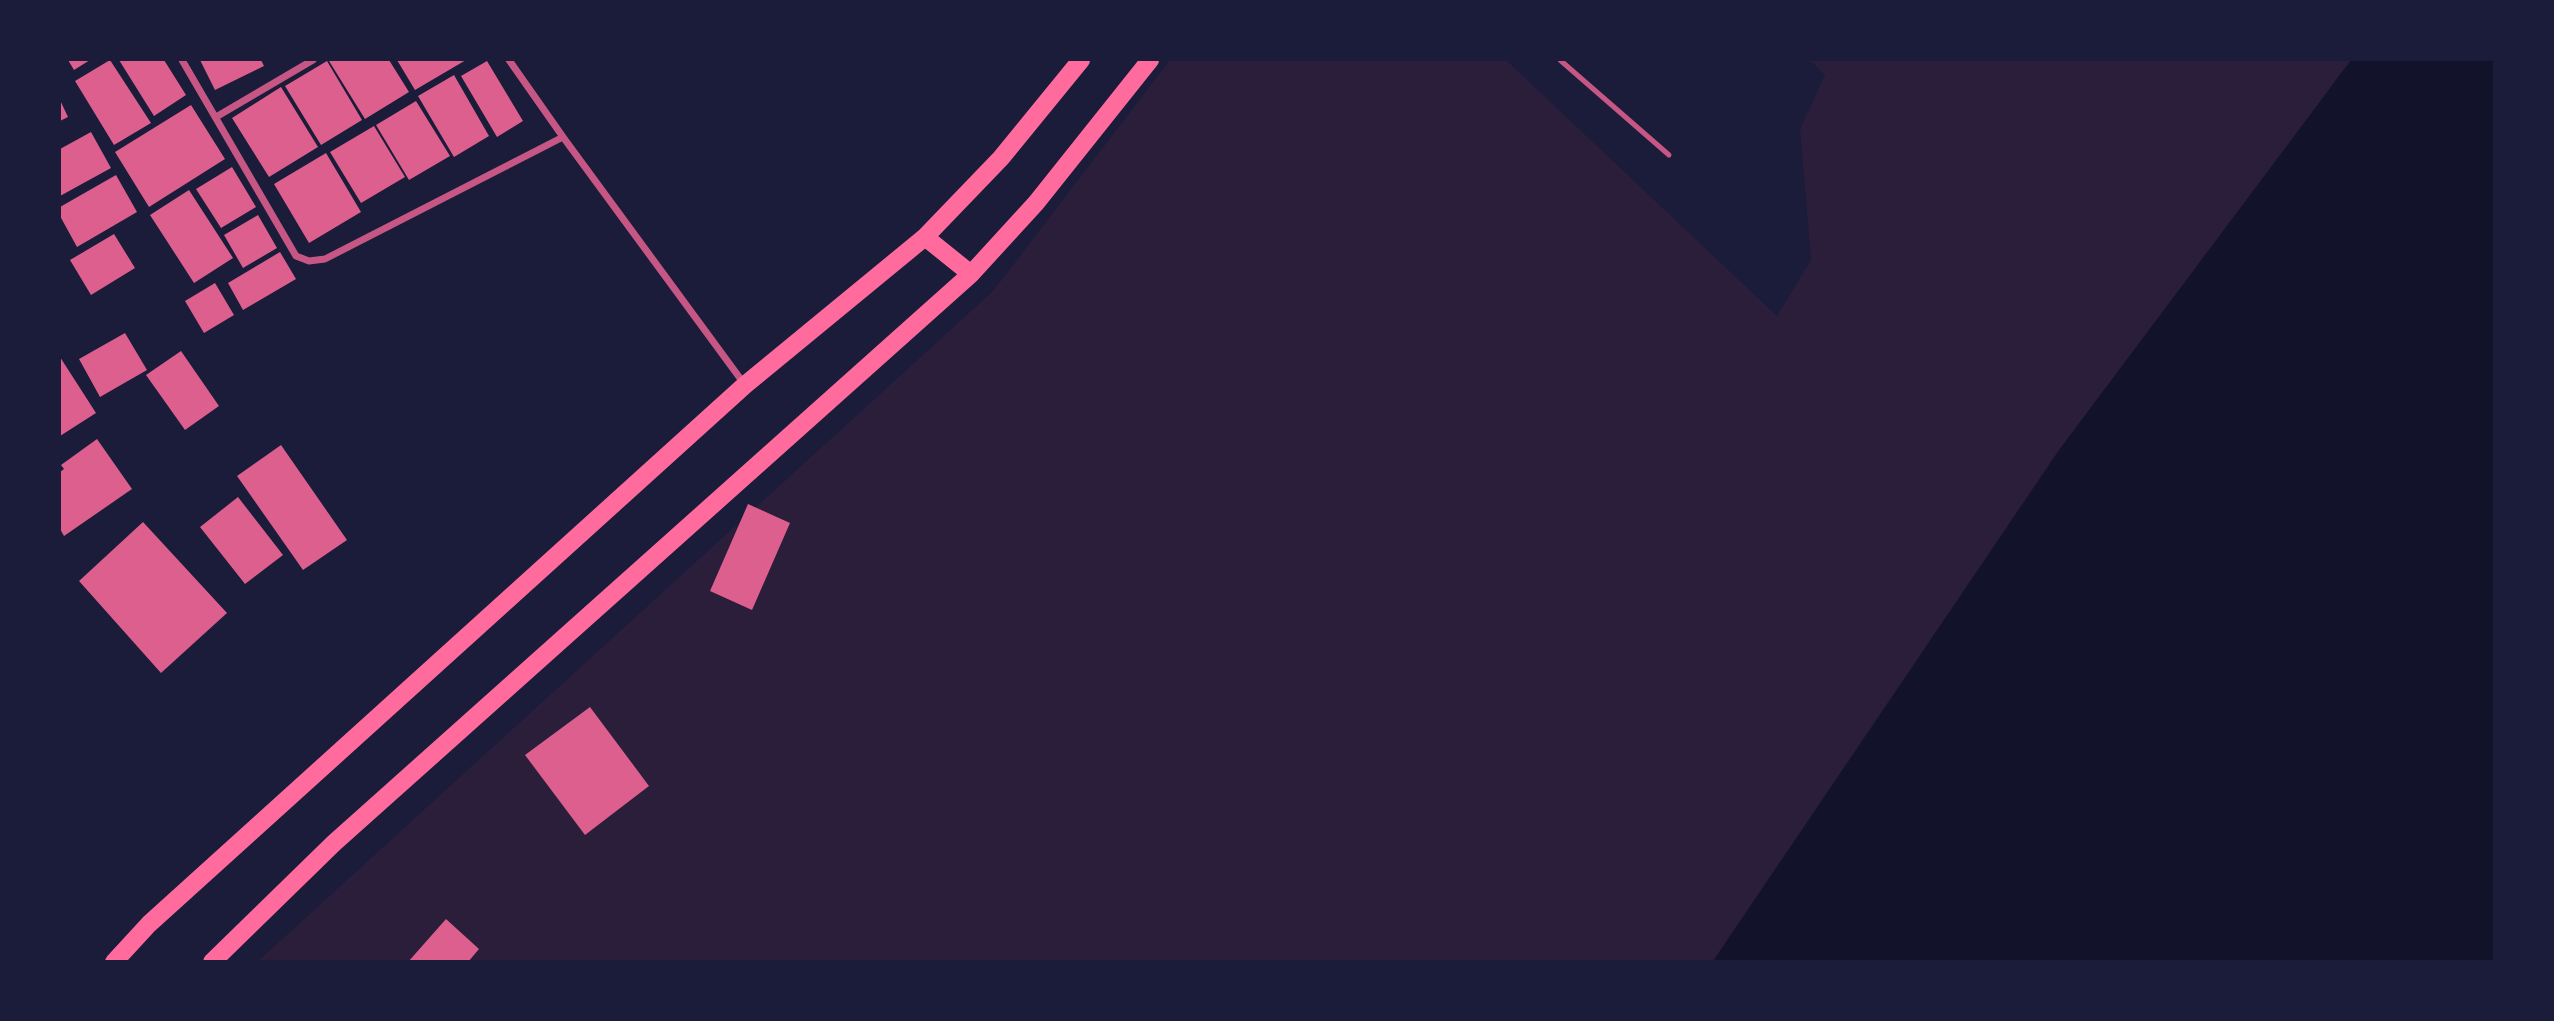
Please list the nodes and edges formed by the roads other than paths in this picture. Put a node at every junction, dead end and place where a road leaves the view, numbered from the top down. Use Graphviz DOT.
graph roads {
  1 [pos="183,60"];
  2 [pos="313,60"];
  3 [pos="509,60"];
  4 [pos="1081,60"];
  5 [pos="1150,60"];
  6 [pos="1560,60"];
  7 [pos="216,117"];
  8 [pos="563,137"];
  9 [pos="1669,155"];
  10 [pos="925,237"];
  11 [pos="971,274"];
  12 [pos="745,385"];
  13 [pos="114,961"];
  14 [pos="212,961"];
  1 -- 7 [label="street"];
  2 -- 7 [label="street"];
  3 -- 8 [label="street"];
  4 -- 10 [label="main road"];
  5 -- 11 [label="main road"];
  6 -- 9 [label="lane"];
  7 -- 8 [label="street"];
  8 -- 12 [label="street"];
  10 -- 11 [label="main road"];
  10 -- 12 [label="main road"];
  11 -- 14 [label="main road"];
  12 -- 13 [label="main road"];
}
